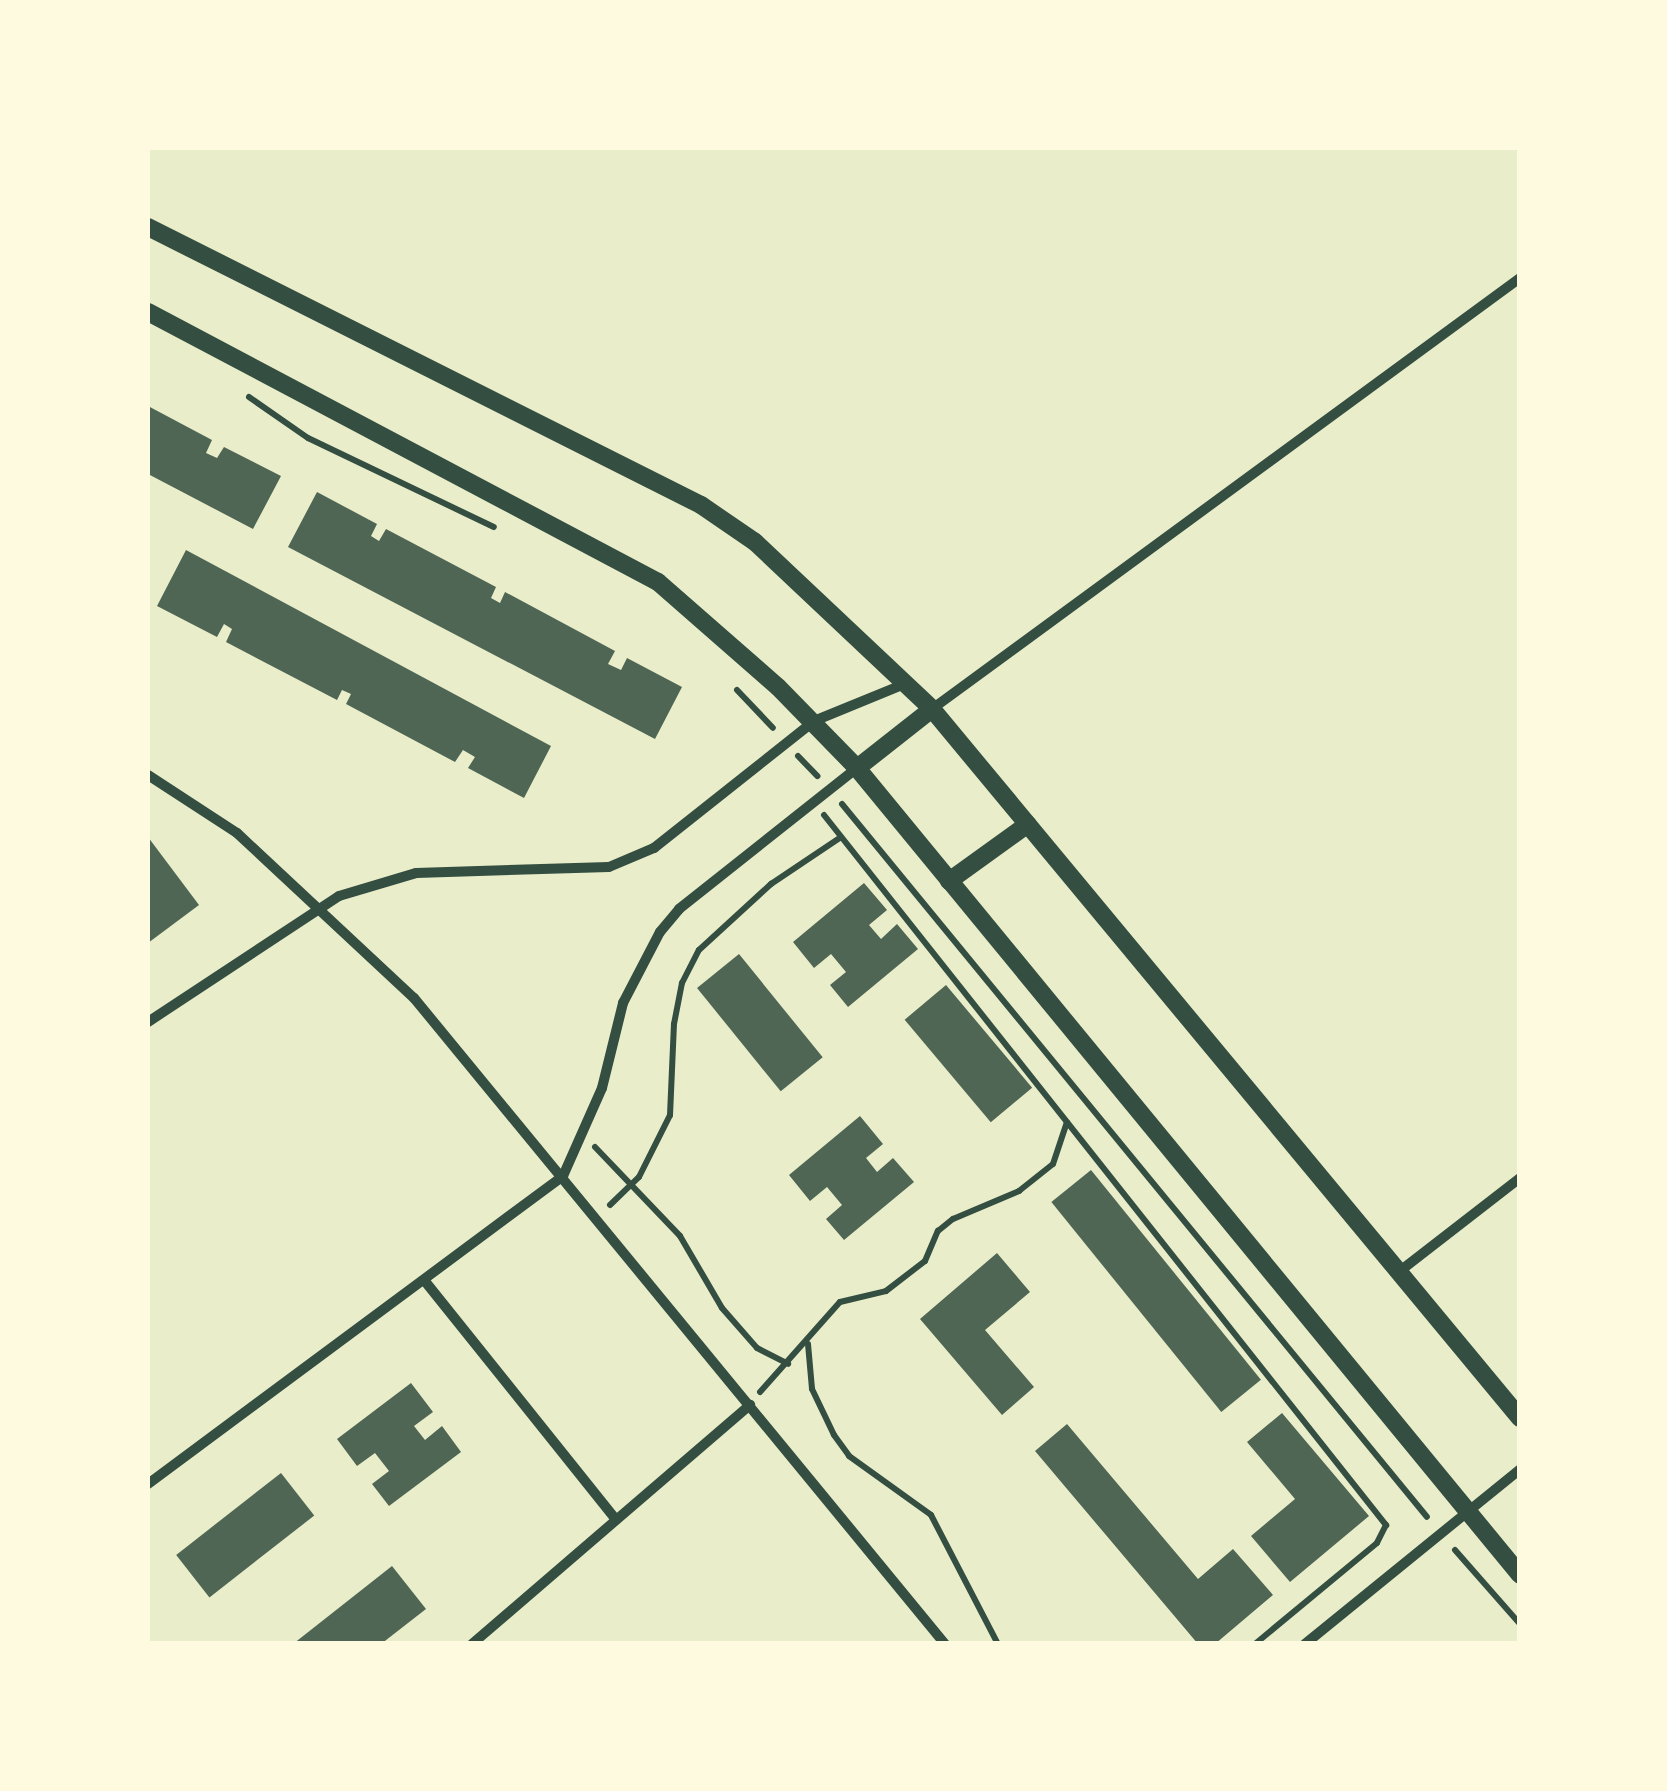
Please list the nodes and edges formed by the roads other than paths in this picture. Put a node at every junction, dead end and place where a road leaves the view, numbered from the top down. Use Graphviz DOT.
graph roads {
  1 [pos="148,226"];
  2 [pos="1520,278"];
  3 [pos="148,312"];
  4 [pos="908,683"];
  5 [pos="932,709"];
  6 [pos="814,721"];
  7 [pos="857,768"];
  8 [pos="148,776"];
  9 [pos="1028,824"];
  10 [pos="949,881"];
  11 [pos="322,908"];
  12 [pos="148,1022"];
  13 [pos="563,1176"];
  14 [pos="1520,1178"];
  15 [pos="1400,1271"];
  16 [pos="424,1280"];
  17 [pos="750,1405"];
  18 [pos="1520,1418"];
  19 [pos="1520,1468"];
  20 [pos="148,1484"];
  21 [pos="1466,1511"];
  22 [pos="616,1520"];
  23 [pos="1520,1575"];
  24 [pos="472,1644"];
  25 [pos="945,1644"];
  26 [pos="1305,1644"];
  1 -- 4 [label="street"];
  2 -- 5 [label="street"];
  3 -- 6 [label="street"];
  4 -- 5 [label="street"];
  4 -- 6 [label="street"];
  5 -- 7 [label="street"];
  5 -- 9 [label="street"];
  6 -- 7 [label="street"];
  6 -- 11 [label="street"];
  7 -- 10 [label="street"];
  7 -- 13 [label="street"];
  8 -- 11 [label="street"];
  9 -- 10 [label="street"];
  9 -- 15 [label="street"];
  10 -- 21 [label="street"];
  11 -- 12 [label="street"];
  11 -- 13 [label="street"];
  13 -- 16 [label="street"];
  13 -- 17 [label="street"];
  14 -- 15 [label="street"];
  15 -- 18 [label="street"];
  16 -- 20 [label="street"];
  16 -- 22 [label="street"];
  17 -- 22 [label="street"];
  17 -- 25 [label="street"];
  19 -- 21 [label="street"];
  21 -- 23 [label="street"];
  21 -- 26 [label="street"];
  22 -- 24 [label="street"];
}
